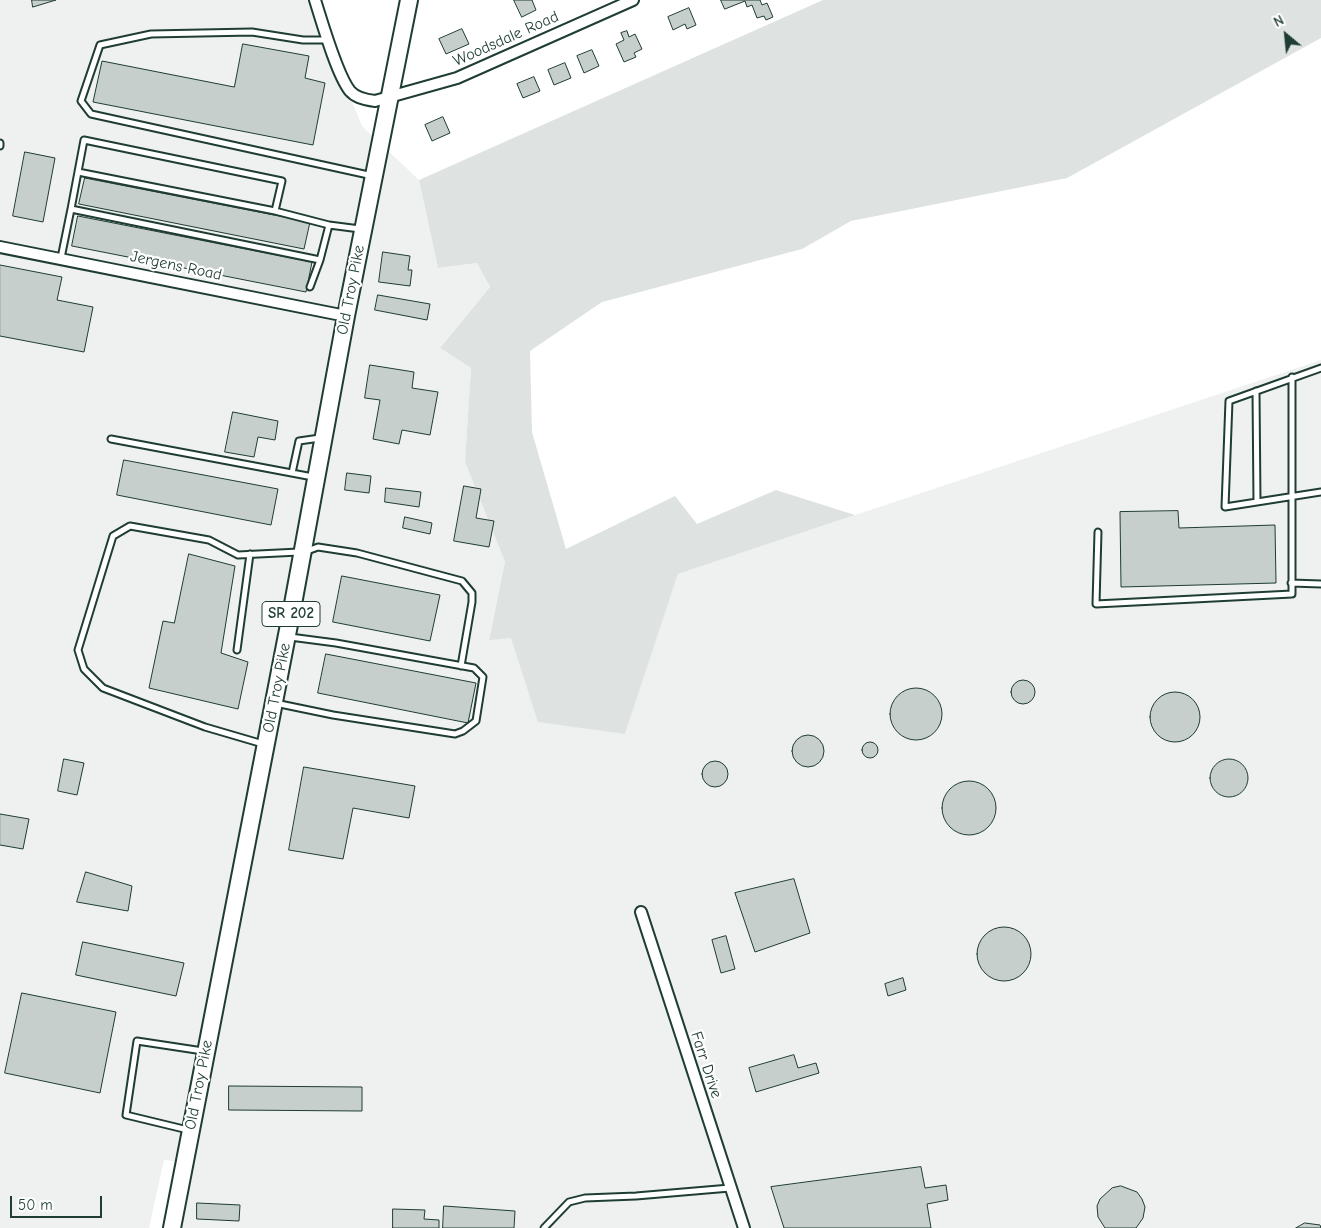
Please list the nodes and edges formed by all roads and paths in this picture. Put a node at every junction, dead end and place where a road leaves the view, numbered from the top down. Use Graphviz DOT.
graph roads {
  1 [pos="315,0"];
  2 [pos="409,0"];
  3 [pos="633,0"];
  4 [pos="328,40"];
  5 [pos="389,98"];
  6 [pos="78,172"];
  7 [pos="373,176"];
  8 [pos="71,209"];
  9 [pos="275,210"];
  10 [pos="329,225"];
  11 [pos="363,229"];
  12 [pos="0,247"];
  13 [pos="61,258"];
  14 [pos="320,260"];
  15 [pos="310,287"];
  16 [pos="346,316"];
  17 [pos="1321,368"];
  18 [pos="1292,377"];
  19 [pos="1256,391"];
  20 [pos="324,438"];
  21 [pos="111,439"];
  22 [pos="292,473"];
  23 [pos="316,478"];
  24 [pos="1321,492"];
  25 [pos="1291,497"];
  26 [pos="1257,502"];
  27 [pos="1098,532"];
  28 [pos="303,552"];
  29 [pos="250,554"];
  30 [pos="1291,583"];
  31 [pos="1321,584"];
  32 [pos="287,637"];
  33 [pos="237,650"];
  34 [pos="461,666"];
  35 [pos="274,703"];
  36 [pos="266,745"];
  37 [pos="641,912"];
  38 [pos="206,1051"];
  39 [pos="191,1130"];
  40 [pos="731,1188"];
  41 [pos="172,1228"];
  42 [pos="544,1228"];
  43 [pos="744,1228"];
  1 -- 4 [label="street, Woodsdale Road"];
  2 -- 5 [label="main road, Old Troy Pike / SR 202"];
  3 -- 5 [label="street, Woodsdale Road"];
  4 -- 5 [label="street, Woodsdale Road"];
  4 -- 7 [label="lane"];
  5 -- 7 [label="main road, Old Troy Pike / SR 202"];
  6 -- 8 [label="lane"];
  6 -- 9 [label="lane"];
  6 -- 9 [label="lane"];
  7 -- 11 [label="main road, Old Troy Pike / SR 202"];
  8 -- 13 [label="lane"];
  8 -- 14 [label="lane"];
  9 -- 10 [label="lane"];
  10 -- 11 [label="lane"];
  10 -- 14 [label="lane"];
  11 -- 16 [label="main road, Old Troy Pike / SR 202"];
  12 -- 13 [label="street, Jergens Road"];
  13 -- 16 [label="street, Jergens Road"];
  14 -- 15 [label="lane"];
  16 -- 20 [label="main road, Old Troy Pike / SR 202"];
  17 -- 18 [label="lane"];
  18 -- 19 [label="lane"];
  18 -- 25 [label="lane"];
  19 -- 26 [label="lane"];
  19 -- 26 [label="lane"];
  20 -- 22 [label="lane"];
  20 -- 23 [label="main road, Old Troy Pike / SR 202"];
  21 -- 22 [label="lane"];
  22 -- 23 [label="lane"];
  23 -- 28 [label="main road, Old Troy Pike / SR 202"];
  24 -- 25 [label="lane"];
  25 -- 26 [label="lane"];
  25 -- 30 [label="lane"];
  27 -- 30 [label="lane"];
  28 -- 29 [label="lane"];
  28 -- 32 [label="main road, Old Troy Pike / SR 202"];
  28 -- 34 [label="lane"];
  29 -- 33 [label="lane"];
  29 -- 36 [label="lane"];
  30 -- 31 [label="lane"];
  32 -- 34 [label="lane"];
  32 -- 35 [label="main road, Old Troy Pike / SR 202"];
  34 -- 35 [label="lane"];
  35 -- 36 [label="main road, Old Troy Pike / SR 202"];
  36 -- 38 [label="main road, Old Troy Pike / SR 202"];
  37 -- 40 [label="street, Farr Drive"];
  38 -- 39 [label="main road, Old Troy Pike / SR 202"];
  38 -- 39 [label="lane"];
  39 -- 41 [label="main road, Old Troy Pike / SR 202"];
  40 -- 42 [label="lane"];
  40 -- 43 [label="street, Farr Drive"];
}
